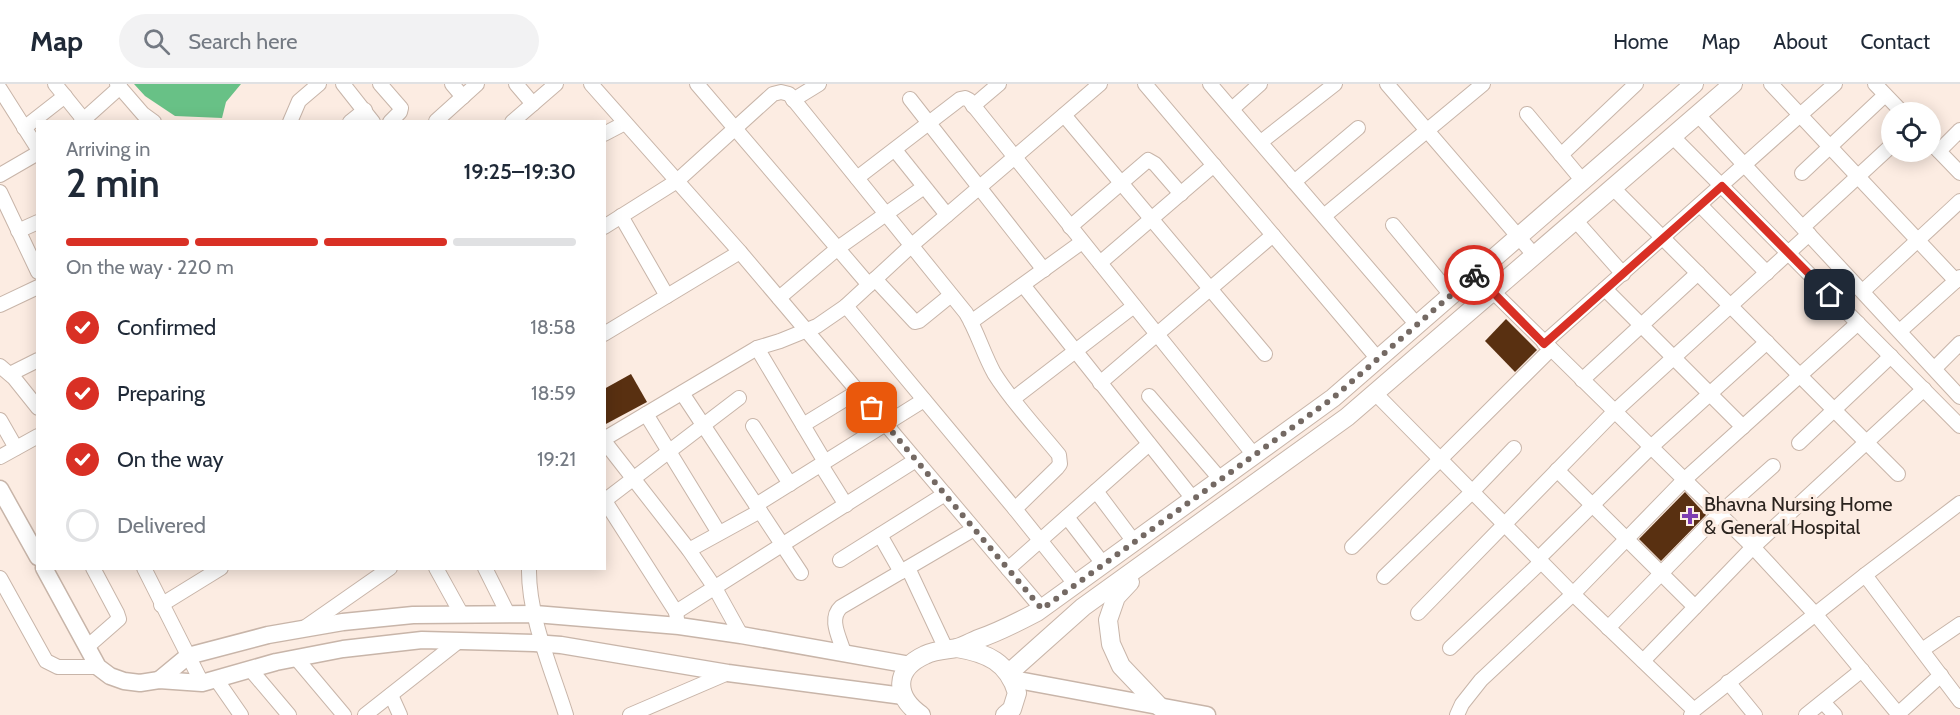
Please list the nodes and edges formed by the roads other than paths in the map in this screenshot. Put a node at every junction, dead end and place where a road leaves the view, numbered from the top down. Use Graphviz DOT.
graph roads {
  1 [pos="56,84"];
  2 [pos="319,84"];
  3 [pos="343,84"];
  4 [pos="380,84"];
  5 [pos="452,84"];
  6 [pos="477,84"];
  7 [pos="516,84"];
  8 [pos="556,84"];
  9 [pos="591,84"];
  10 [pos="698,84"];
  11 [pos="818,84"];
  12 [pos="999,84"];
  13 [pos="1100,84"];
  14 [pos="1146,84"];
  15 [pos="1210,84"];
  16 [pos="1260,84"];
  17 [pos="1335,84"];
  18 [pos="1387,84"];
  19 [pos="1483,84"];
  20 [pos="1636,84"];
  21 [pos="1694,84"];
  22 [pos="1733,84"];
  23 [pos="1771,84"];
  24 [pos="1835,84"];
  25 [pos="1875,84"];
  26 [pos="119,86"];
  27 [pos="0,89"];
  28 [pos="1885,95"];
  29 [pos="65,96"];
  30 [pos="463,97"];
  31 [pos="910,99"];
  32 [pos="793,100"];
  33 [pos="1892,102"];
  34 [pos="533,104"];
  35 [pos="973,106"];
  36 [pos="1232,109"];
  37 [pos="1527,114"];
  38 [pos="1064,115"];
  39 [pos="1698,115"];
  40 [pos="1800,115"];
  41 [pos="369,116"];
  42 [pos="82,120"];
  43 [pos="84,120"];
  44 [pos="151,120"];
  45 [pos="291,120"];
  46 [pos="392,120"];
  47 [pos="437,120"];
  48 [pos="514,120"];
  49 [pos="625,123"];
  50 [pos="930,123"];
  51 [pos="24,128"];
  52 [pos="1358,128"];
  53 [pos="735,130"];
  54 [pos="1428,130"];
  55 [pos="1960,130"];
  56 [pos="606,133"];
  57 [pos="1673,137"];
  58 [pos="1260,142"];
  59 [pos="1941,142"];
  60 [pos="1830,147"];
  61 [pos="36,148"];
  62 [pos="895,150"];
  63 [pos="36,152"];
  64 [pos="1941,152"];
  65 [pos="1561,155"];
  66 [pos="1881,155"];
  67 [pos="1014,158"];
  68 [pos="1214,165"];
  69 [pos="1746,165"];
  70 [pos="1802,173"];
  71 [pos="1960,173"];
  72 [pos="0,175"];
  73 [pos="1858,177"];
  74 [pos="857,178"];
  75 [pos="1582,180"];
  76 [pos="678,181"];
  77 [pos="1120,182"];
  78 [pos="1294,182"];
  79 [pos="1722,186"];
  80 [pos="924,187"];
  81 [pos="979,188"];
  82 [pos="1613,188"];
  83 [pos="0,192"];
  84 [pos="1181,194"];
  85 [pos="1960,201"];
  86 [pos="1700,205"];
  87 [pos="887,214"];
  88 [pos="947,215"];
  89 [pos="621,216"];
  90 [pos="1323,216"];
  91 [pos="1151,219"];
  92 [pos="1576,221"];
  93 [pos="36,223"];
  94 [pos="1394,225"];
  95 [pos="606,226"];
  96 [pos="1070,227"];
  97 [pos="18,231"];
  98 [pos="1806,231"];
  99 [pos="1273,235"];
  100 [pos="1518,235"];
  101 [pos="1663,238"];
  102 [pos="1917,240"];
  103 [pos="1082,242"];
  104 [pos="912,245"];
  105 [pos="838,248"];
  106 [pos="740,252"];
  107 [pos="1789,253"];
  108 [pos="1535,256"];
  109 [pos="1100,263"];
  110 [pos="36,268"];
  111 [pos="1044,270"];
  112 [pos="1698,273"];
  113 [pos="1767,273"];
  114 [pos="1475,274"];
  115 [pos="1623,274"];
  116 [pos="1958,279"];
  117 [pos="872,282"];
  118 [pos="1023,285"];
  119 [pos="36,288"];
  120 [pos="1210,289"];
  121 [pos="1605,289"];
  122 [pos="1863,291"];
  123 [pos="1492,293"];
  124 [pos="951,295"];
  125 [pos="1451,295"];
  126 [pos="668,296"];
  127 [pos="778,298"];
  128 [pos="0,304"];
  129 [pos="846,306"];
  130 [pos="1134,306"];
  131 [pos="1731,306"];
  132 [pos="971,322"];
  133 [pos="1858,323"];
  134 [pos="1417,325"];
  135 [pos="1642,325"];
  136 [pos="805,330"];
  137 [pos="1900,331"];
  138 [pos="606,333"];
  139 [pos="1157,335"];
  140 [pos="1767,342"];
  141 [pos="1960,344"];
  142 [pos="1547,346"];
  143 [pos="757,348"];
  144 [pos="1075,352"];
  145 [pos="1264,354"];
  146 [pos="1891,356"];
  147 [pos="1674,357"];
  148 [pos="1378,359"];
  149 [pos="36,361"];
  150 [pos="1935,368"];
  151 [pos="5,370"];
  152 [pos="1800,375"];
  153 [pos="1582,380"];
  154 [pos="1100,382"];
  155 [pos="1924,389"];
  156 [pos="858,392"];
  157 [pos="682,393"];
  158 [pos="1375,393"];
  159 [pos="1709,393"];
  160 [pos="1149,396"];
  161 [pos="1960,397"];
  162 [pos="739,398"];
  163 [pos="1013,399"];
  164 [pos="924,400"];
  165 [pos="36,406"];
  166 [pos="1835,409"];
  167 [pos="1614,412"];
  168 [pos="646,414"];
  169 [pos="0,420"];
  170 [pos="886,424"];
  171 [pos="704,425"];
  172 [pos="803,425"];
  173 [pos="753,426"];
  174 [pos="1960,426"];
  175 [pos="1743,427"];
  176 [pos="36,437"];
  177 [pos="606,439"];
  178 [pos="1867,442"];
  179 [pos="606,443"];
  180 [pos="1799,443"];
  181 [pos="1149,444"];
  182 [pos="1651,447"];
  183 [pos="16,448"];
  184 [pos="1515,448"];
  185 [pos="669,452"];
  186 [pos="1254,455"];
  187 [pos="0,457"];
  188 [pos="1440,459"];
  189 [pos="916,460"];
  190 [pos="823,464"];
  191 [pos="1773,466"];
  192 [pos="1557,470"];
  193 [pos="1898,474"];
  194 [pos="634,479"];
  195 [pos="1221,480"];
  196 [pos="1684,480"];
  197 [pos="790,484"];
  198 [pos="0,489"];
  199 [pos="1096,491"];
  200 [pos="1472,492"];
  201 [pos="945,494"];
  202 [pos="606,500"];
  203 [pos="1194,500"];
  204 [pos="606,503"];
  205 [pos="1960,503"];
  206 [pos="846,505"];
  207 [pos="1592,505"];
  208 [pos="758,508"];
  209 [pos="1015,509"];
  210 [pos="1719,513"];
  211 [pos="1066,517"];
  212 [pos="1504,525"];
  213 [pos="974,529"];
  214 [pos="719,533"];
  215 [pos="880,535"];
  216 [pos="1627,539"];
  217 [pos="1041,541"];
  218 [pos="1135,543"];
  219 [pos="783,546"];
  220 [pos="1352,547"];
  221 [pos="1753,547"];
  222 [pos="689,550"];
  223 [pos="36,553"];
  224 [pos="1154,556"];
  225 [pos="840,560"];
  226 [pos="1539,561"];
  227 [pos="1104,565"];
  228 [pos="1008,569"];
  229 [pos="45,570"];
  230 [pos="94,570"];
  231 [pos="145,570"];
  232 [pos="218,570"];
  233 [pos="387,570"];
  234 [pos="437,570"];
  235 [pos="486,570"];
  236 [pos="529,570"];
  237 [pos="904,570"];
  238 [pos="801,573"];
  239 [pos="1661,573"];
  240 [pos="1865,575"];
  241 [pos="0,578"];
  242 [pos="1384,578"];
  243 [pos="1076,585"];
  244 [pos="715,588"];
  245 [pos="1573,594"];
  246 [pos="161,605"];
  247 [pos="1695,607"];
  248 [pos="1042,609"];
  249 [pos="1418,613"];
  250 [pos="420,614"];
  251 [pos="508,614"];
  252 [pos="535,614"];
  253 [pos="462,615"];
  254 [pos="1816,615"];
  255 [pos="677,619"];
  256 [pos="1960,624"];
  257 [pos="1608,628"];
  258 [pos="302,629"];
  259 [pos="741,635"];
  260 [pos="422,640"];
  261 [pos="459,641"];
  262 [pos="543,644"];
  263 [pos="87,647"];
  264 [pos="952,648"];
  265 [pos="1450,648"];
  266 [pos="1922,650"];
  267 [pos="844,653"];
  268 [pos="188,656"];
  269 [pos="296,658"];
  270 [pos="1643,661"];
  271 [pos="910,665"];
  272 [pos="98,667"];
  273 [pos="250,669"];
  274 [pos="1862,670"];
  275 [pos="728,673"];
  276 [pos="1941,675"];
  277 [pos="1011,676"];
  278 [pos="159,680"];
  279 [pos="209,681"];
  280 [pos="1728,682"];
  281 [pos="391,695"];
  282 [pos="903,696"];
  283 [pos="1960,701"];
  284 [pos="1823,702"];
  285 [pos="1160,707"];
  286 [pos="1692,712"];
  287 [pos="241,715"];
  288 [pos="289,715"];
  289 [pos="344,715"];
  290 [pos="365,715"];
  291 [pos="400,715"];
  292 [pos="566,715"];
  293 [pos="630,715"];
  294 [pos="921,715"];
  295 [pos="1005,715"];
  296 [pos="1207,715"];
  297 [pos="1457,715"];
  298 [pos="1755,715"];
  299 [pos="1806,715"];
  300 [pos="1835,715"];
  301 [pos="1898,715"];
  1 -- 29 [label="street"];
  2 -- 45 [label="street"];
  3 -- 41 [label="street"];
  4 -- 46 [label="street"];
  5 -- 30 [label="street"];
  6 -- 30 [label="street"];
  7 -- 34 [label="street"];
  8 -- 34 [label="street"];
  9 -- 49 [label="street"];
  10 -- 53 [label="street"];
  11 -- 32 [label="street"];
  12 -- 35 [label="street"];
  13 -- 38 [label="street"];
  14 -- 68 [label="street"];
  15 -- 36 [label="street"];
  16 -- 36 [label="street"];
  17 -- 58 [label="street"];
  18 -- 54 [label="street"];
  19 -- 54 [label="street"];
  20 -- 65 [label="street"];
  21 -- 75 [label="main road"];
  22 -- 39 [label="main road"];
  23 -- 40 [label="street"];
  24 -- 40 [label="street"];
  25 -- 28 [label="street"];
  26 -- 43 [label="street"];
  26 -- 44 [label="street"];
  27 -- 51 [label="street"];
  28 -- 33 [label="street"];
  28 -- 60 [label="street"];
  29 -- 42 [label="street"];
  29 -- 51 [label="street"];
  30 -- 47 [label="street"];
  31 -- 50 [label="street"];
  32 -- 53 [label="street"];
  32 -- 74 [label="street"];
  34 -- 48 [label="street"];
  35 -- 50 [label="street"];
  35 -- 67 [label="street"];
  36 -- 58 [label="street"];
  37 -- 65 [label="street"];
  38 -- 67 [label="street"];
  38 -- 77 [label="street"];
  39 -- 57 [label="main road"];
  39 -- 69 [label="street"];
  40 -- 60 [label="street"];
  40 -- 69 [label="street"];
  49 -- 56 [label="street"];
  49 -- 76 [label="street"];
  50 -- 62 [label="street"];
  50 -- 81 [label="street"];
  51 -- 61 [label="street"];
  52 -- 78 [label="street"];
  53 -- 76 [label="street"];
  53 -- 105 [label="street"];
  54 -- 90 [label="street"];
  54 -- 100 [label="street"];
  55 -- 59 [label="street"];
  57 -- 79 [label="street"];
  57 -- 82 [label="main road"];
  58 -- 78 [label="street"];
  60 -- 70 [label="street"];
  60 -- 73 [label="street"];
  62 -- 74 [label="street"];
  62 -- 80 [label="street"];
  63 -- 72 [label="street"];
  64 -- 71 [label="street"];
  65 -- 75 [label="street"];
  66 -- 73 [label="street"];
  67 -- 81 [label="street"];
  67 -- 96 [label="street"];
  68 -- 84 [label="street"];
  68 -- 99 [label="street"];
  69 -- 79 [label="street"];
  69 -- 98 [label="street"];
  73 -- 98 [label="street"];
  73 -- 102 [label="street"];
  74 -- 87 [label="street"];
  75 -- 100 [label="main road"];
  76 -- 89 [label="street"];
  76 -- 106 [label="street"];
  77 -- 84 [label="street"];
  77 -- 91 [label="street"];
  77 -- 96 [label="street"];
  78 -- 90 [label="street"];
  79 -- 86 [label="street"];
  79 -- 107 [label="street"];
  80 -- 87 [label="street"];
  80 -- 88 [label="street"];
  81 -- 88 [label="street"];
  81 -- 111 [label="street"];
  82 -- 92 [label="main road"];
  82 -- 101 [label="street"];
  83 -- 97 [label="street"];
  84 -- 91 [label="street"];
  85 -- 102 [label="street"];
  86 -- 101 [label="street"];
  86 -- 113 [label="street"];
  87 -- 104 [label="street"];
  87 -- 105 [label="street"];
  88 -- 104 [label="street"];
  89 -- 95 [label="street"];
  89 -- 126 [label="street"];
  90 -- 134 [label="street"];
  91 -- 109 [label="street"];
  91 -- 120 [label="street"];
  92 -- 108 [label="main road"];
  92 -- 115 [label="street"];
  93 -- 97 [label="street"];
  94 -- 125 [label="street"];
  96 -- 103 [label="street"];
  97 -- 110 [label="street"];
  98 -- 107 [label="street"];
  98 -- 122 [label="street"];
  99 -- 120 [label="street"];
  99 -- 148 [label="street"];
  100 -- 108 [label="street"];
  100 -- 114 [label="main road"];
  101 -- 112 [label="street"];
  101 -- 115 [label="street"];
  102 -- 116 [label="street"];
  102 -- 122 [label="street"];
  103 -- 109 [label="street"];
  103 -- 111 [label="street"];
  104 -- 117 [label="street"];
  104 -- 124 [label="street"];
  105 -- 117 [label="street"];
  105 -- 127 [label="street"];
  106 -- 126 [label="street"];
  106 -- 127 [label="street"];
  107 -- 113 [label="street"];
  107 -- 133 [label="street"];
  108 -- 123 [label="main road"];
  109 -- 130 [label="street"];
  111 -- 118 [label="street"];
  112 -- 131 [label="street"];
  112 -- 135 [label="street"];
  113 -- 131 [label="street"];
  114 -- 123 [label="street"];
  114 -- 125 [label="main road"];
  115 -- 121 [label="street"];
  116 -- 137 [label="street"];
  117 -- 124 [label="street"];
  117 -- 129 [label="street"];
  118 -- 132 [label="street"];
  118 -- 144 [label="street"];
  119 -- 128 [label="street"];
  120 -- 139 [label="street"];
  120 -- 145 [label="street"];
  121 -- 135 [label="street"];
  121 -- 142 [label="street"];
  122 -- 137 [label="street"];
  123 -- 142 [label="street"];
  123 -- 158 [label="main road"];
  124 -- 132 [label="street"];
  125 -- 134 [label="main road"];
  126 -- 138 [label="street"];
  127 -- 136 [label="street"];
  129 -- 136 [label="street"];
  129 -- 164 [label="street"];
  130 -- 139 [label="street"];
  130 -- 144 [label="street"];
  131 -- 140 [label="street"];
  131 -- 147 [label="street"];
  132 -- 163 [label="street"];
  133 -- 146 [label="street"];
  133 -- 152 [label="street"];
  134 -- 148 [label="main road"];
  135 -- 147 [label="street"];
  135 -- 153 [label="street"];
  136 -- 143 [label="street"];
  136 -- 156 [label="street"];
  137 -- 150 [label="street"];
  139 -- 154 [label="street"];
  139 -- 186 [label="street"];
  140 -- 152 [label="street"];
  140 -- 159 [label="street"];
  141 -- 150 [label="street"];
  142 -- 153 [label="street"];
  142 -- 188 [label="street"];
  143 -- 157 [label="street"];
  143 -- 172 [label="street"];
  144 -- 154 [label="street"];
  144 -- 163 [label="street"];
  146 -- 155 [label="street"];
  146 -- 166 [label="street"];
  147 -- 159 [label="street"];
  147 -- 167 [label="street"];
  148 -- 186 [label="main road"];
  149 -- 151 [label="street"];
  150 -- 161 [label="street"];
  151 -- 165 [label="street"];
  152 -- 166 [label="street"];
  152 -- 175 [label="street"];
  153 -- 167 [label="street"];
  154 -- 181 [label="street"];
  155 -- 174 [label="street"];
  155 -- 178 [label="street"];
  156 -- 170 [label="street"];
  156 -- 172 [label="street"];
  157 -- 168 [label="street"];
  157 -- 171 [label="street"];
  158 -- 188 [label="street"];
  158 -- 224 [label="main road"];
  159 -- 175 [label="street"];
  159 -- 182 [label="street"];
  160 -- 195 [label="street"];
  162 -- 171 [label="street"];
  163 -- 209 [label="street"];
  164 -- 170 [label="street"];
  164 -- 209 [label="street"];
  166 -- 178 [label="street"];
  166 -- 180 [label="street"];
  167 -- 182 [label="street"];
  167 -- 192 [label="street"];
  168 -- 177 [label="street"];
  168 -- 185 [label="street"];
  169 -- 183 [label="street"];
  170 -- 189 [label="street"];
  170 -- 190 [label="street"];
  171 -- 185 [label="street"];
  171 -- 208 [label="street"];
  172 -- 190 [label="street"];
  173 -- 197 [label="street"];
  175 -- 196 [label="street"];
  176 -- 183 [label="street"];
  178 -- 193 [label="street"];
  178 -- 221 [label="street"];
  179 -- 194 [label="street"];
  181 -- 199 [label="street"];
  181 -- 203 [label="street"];
  182 -- 196 [label="street"];
  182 -- 207 [label="street"];
  183 -- 187 [label="street"];
  184 -- 200 [label="street"];
  185 -- 194 [label="street"];
  185 -- 214 [label="street"];
  186 -- 195 [label="main road"];
  188 -- 200 [label="street"];
  188 -- 220 [label="street"];
  189 -- 201 [label="street"];
  189 -- 206 [label="street"];
  190 -- 197 [label="street"];
  190 -- 206 [label="street"];
  191 -- 210 [label="street"];
  192 -- 207 [label="street"];
  192 -- 212 [label="street"];
  194 -- 202 [label="street"];
  194 -- 222 [label="street"];
  195 -- 203 [label="main road"];
  196 -- 210 [label="street"];
  196 -- 216 [label="street"];
  197 -- 208 [label="street"];
  198 -- 223 [label="street"];
  199 -- 211 [label="street"];
  199 -- 218 [label="street"];
  200 -- 212 [label="street"];
  200 -- 242 [label="street"];
  201 -- 213 [label="street"];
  201 -- 215 [label="street"];
  203 -- 218 [label="main road"];
  204 -- 255 [label="street"];
  205 -- 240 [label="street"];
  206 -- 219 [label="street"];
  207 -- 216 [label="street"];
  207 -- 226 [label="street"];
  208 -- 214 [label="street"];
  208 -- 219 [label="street"];
  209 -- 217 [label="street"];
  210 -- 221 [label="street"];
  210 -- 239 [label="street"];
  211 -- 217 [label="street"];
  211 -- 227 [label="street"];
  212 -- 226 [label="street"];
  212 -- 249 [label="street"];
  213 -- 228 [label="street"];
  213 -- 237 [label="street"];
  214 -- 222 [label="street"];
  215 -- 225 [label="street"];
  215 -- 237 [label="street"];
  216 -- 239 [label="street"];
  216 -- 245 [label="street"];
  217 -- 228 [label="street"];
  217 -- 243 [label="street"];
  218 -- 227 [label="main road"];
  219 -- 238 [label="street"];
  219 -- 244 [label="street"];
  221 -- 247 [label="street"];
  221 -- 254 [label="street"];
  222 -- 244 [label="street"];
  224 -- 277 [label="main road"];
  224 -- 285 [label="main road"];
  226 -- 245 [label="street"];
  226 -- 265 [label="street"];
  227 -- 243 [label="main road"];
  228 -- 248 [label="street"];
  229 -- 263 [label="street"];
  230 -- 263 [label="street"];
  231 -- 246 [label="street"];
  232 -- 246 [label="street"];
  233 -- 258 [label="street"];
  234 -- 253 [label="street"];
  235 -- 251 [label="street"];
  236 -- 252 [label="street"];
  237 -- 264 [label="street"];
  237 -- 267 [label="street"];
  239 -- 247 [label="street"];
  239 -- 257 [label="street"];
  240 -- 254 [label="street"];
  240 -- 266 [label="street"];
  241 -- 272 [label="street"];
  243 -- 248 [label="main road"];
  244 -- 255 [label="street"];
  244 -- 259 [label="street"];
  245 -- 257 [label="street"];
  245 -- 297 [label="street"];
  246 -- 268 [label="street"];
  247 -- 270 [label="street"];
  248 -- 264 [label="main road"];
  250 -- 253 [label="street"];
  250 -- 258 [label="street"];
  250 -- 260 [label="street"];
  251 -- 252 [label="street"];
  251 -- 253 [label="street"];
  252 -- 255 [label="street"];
  252 -- 262 [label="street"];
  254 -- 274 [label="street"];
  254 -- 280 [label="street"];
  255 -- 259 [label="street"];
  256 -- 266 [label="street"];
  257 -- 270 [label="street"];
  258 -- 268 [label="street"];
  259 -- 267 [label="street"];
  260 -- 261 [label="street"];
  260 -- 269 [label="street"];
  261 -- 262 [label="street"];
  261 -- 281 [label="street"];
  262 -- 275 [label="street"];
  262 -- 292 [label="street"];
  263 -- 272 [label="street"];
  264 -- 271 [label="main road"];
  264 -- 277 [label="main road"];
  266 -- 276 [label="street"];
  267 -- 271 [label="street"];
  268 -- 278 [label="street"];
  268 -- 279 [label="street"];
  269 -- 273 [label="street"];
  269 -- 289 [label="street"];
  270 -- 286 [label="street"];
  271 -- 282 [label="main road"];
  272 -- 278 [label="street"];
  273 -- 279 [label="street"];
  273 -- 288 [label="street"];
  274 -- 284 [label="street"];
  274 -- 301 [label="street"];
  275 -- 282 [label="street"];
  275 -- 293 [label="street"];
  276 -- 283 [label="street"];
  276 -- 301 [label="street"];
  277 -- 285 [label="street"];
  277 -- 295 [label="main road"];
  278 -- 279 [label="street"];
  279 -- 287 [label="street"];
  280 -- 286 [label="street"];
  280 -- 298 [label="street"];
  281 -- 290 [label="street"];
  281 -- 291 [label="street"];
  282 -- 294 [label="main road"];
  284 -- 299 [label="street"];
  284 -- 300 [label="street"];
  285 -- 296 [label="street"];
}
